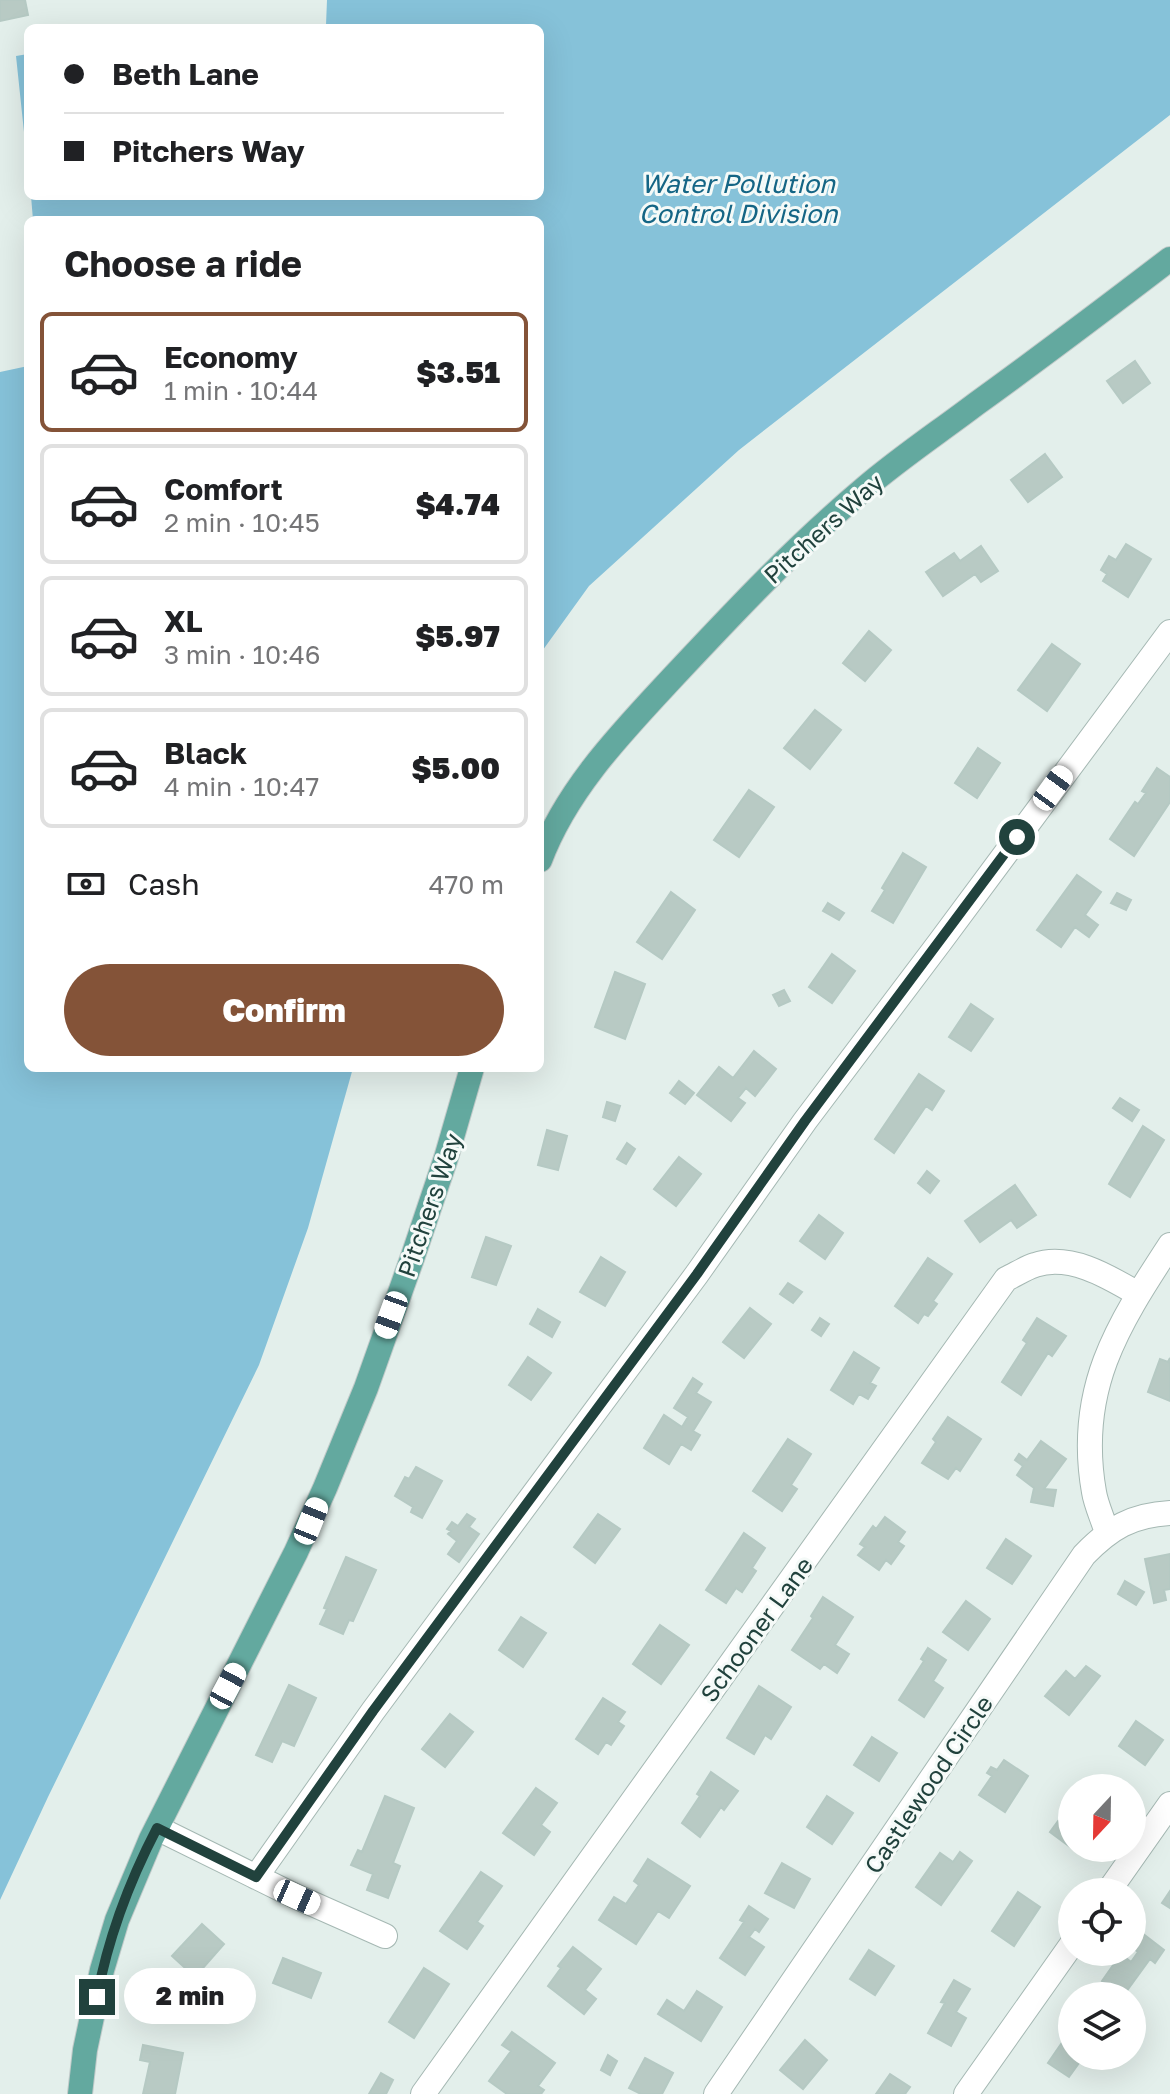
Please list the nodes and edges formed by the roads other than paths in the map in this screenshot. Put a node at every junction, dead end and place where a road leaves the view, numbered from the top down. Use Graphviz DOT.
graph roads {
  1 [pos="1170,259"];
  2 [pos="1170,632"];
  3 [pos="544,849"];
  4 [pos="471,1072"];
  5 [pos="1170,1245"];
  6 [pos="1138,1294"];
  7 [pos="1170,1513"];
  8 [pos="1107,1533"];
  9 [pos="1170,1804"];
  10 [pos="157,1828"];
  11 [pos="256,1877"];
  12 [pos="1118,1878"];
  13 [pos="385,1936"];
  14 [pos="1058,1964"];
  15 [pos="80,2094"];
  16 [pos="423,2094"];
  17 [pos="716,2094"];
  18 [pos="966,2094"];
  1 -- 3 [label="main road, Pitchers Way"];
  2 -- 11 [label="street"];
  4 -- 10 [label="main road, Pitchers Way"];
  5 -- 6 [label="street"];
  6 -- 8 [label="street"];
  6 -- 16 [label="street, Schooner Lane"];
  7 -- 8 [label="street, Castlewood Circle"];
  8 -- 17 [label="street, Castlewood Circle"];
  9 -- 12 [label="street"];
  10 -- 11 [label="street"];
  10 -- 15 [label="main road, Pitchers Way"];
  11 -- 13 [label="street"];
  14 -- 18 [label="street"];
}
